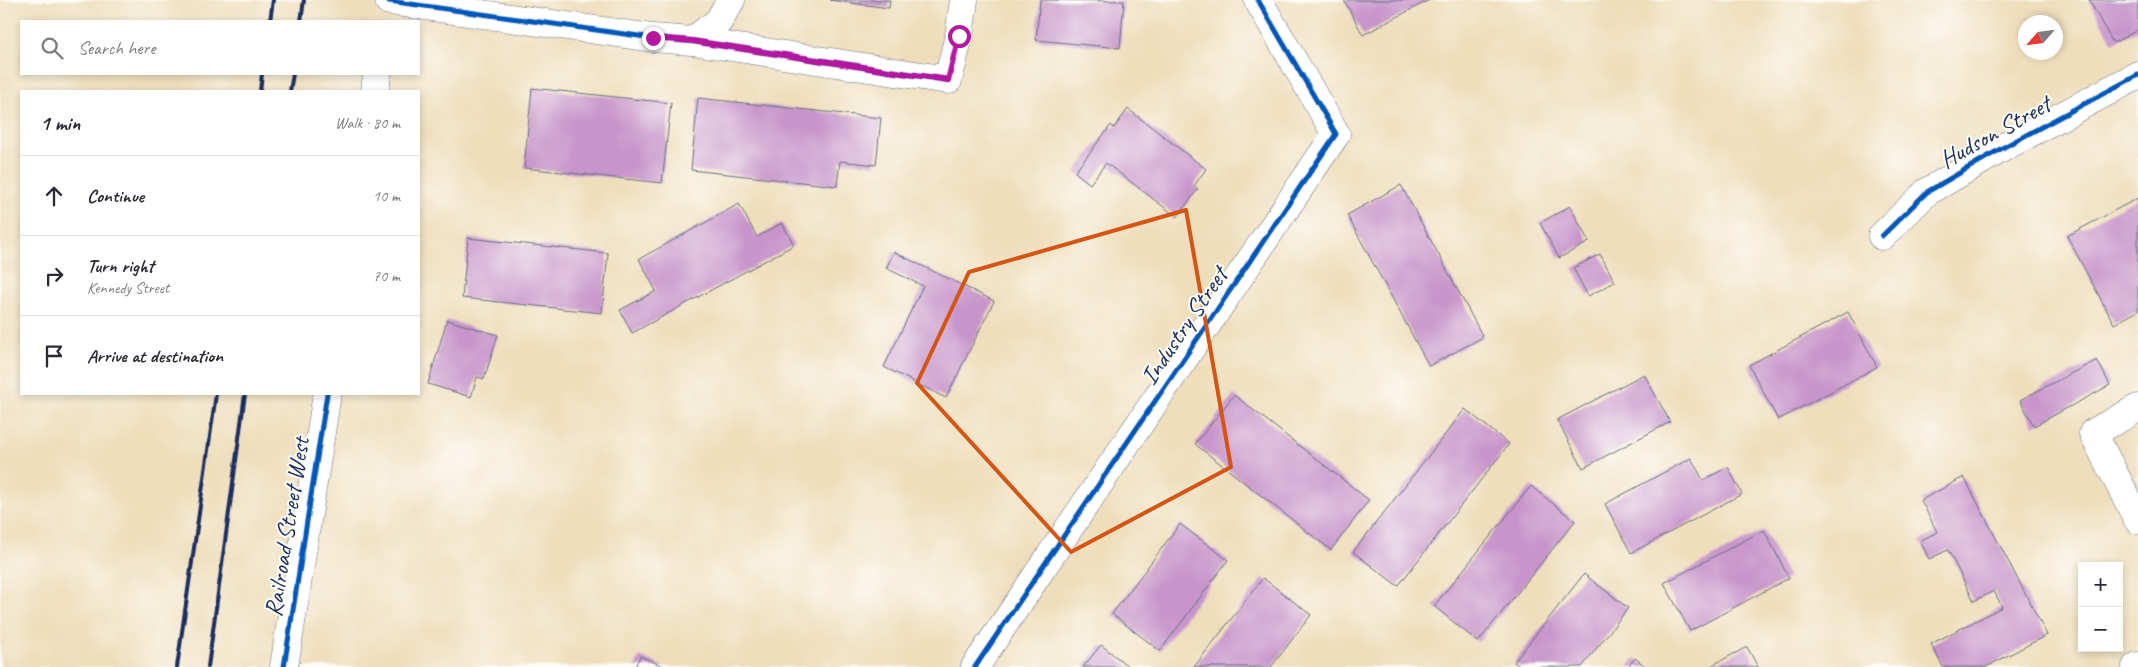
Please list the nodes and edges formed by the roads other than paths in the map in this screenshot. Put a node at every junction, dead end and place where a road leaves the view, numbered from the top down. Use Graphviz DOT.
graph roads {
  1 [pos="732,0"];
  2 [pos="964,0"];
  3 [pos="1258,0"];
  4 [pos="464,6"];
  5 [pos="388,7"];
  6 [pos="692,41"];
  7 [pos="377,75"];
  8 [pos="2138,75"];
  9 [pos="375,90"];
  10 [pos="1882,236"];
  11 [pos="327,395"];
  12 [pos="2138,408"];
  13 [pos="2138,520"];
  14 [pos="284,667"];
  15 [pos="976,667"];
  1 -- 6 [label="street"];
  2 -- 6 [label="street"];
  3 -- 15 [label="street, Industry Street"];
  4 -- 5 [label="street"];
  4 -- 6 [label="street"];
  7 -- 9 [label="street"];
  8 -- 10 [label="street, Hudson Street"];
  11 -- 14 [label="street, Railroad Street West"];
  12 -- 13 [label="street"];
}
